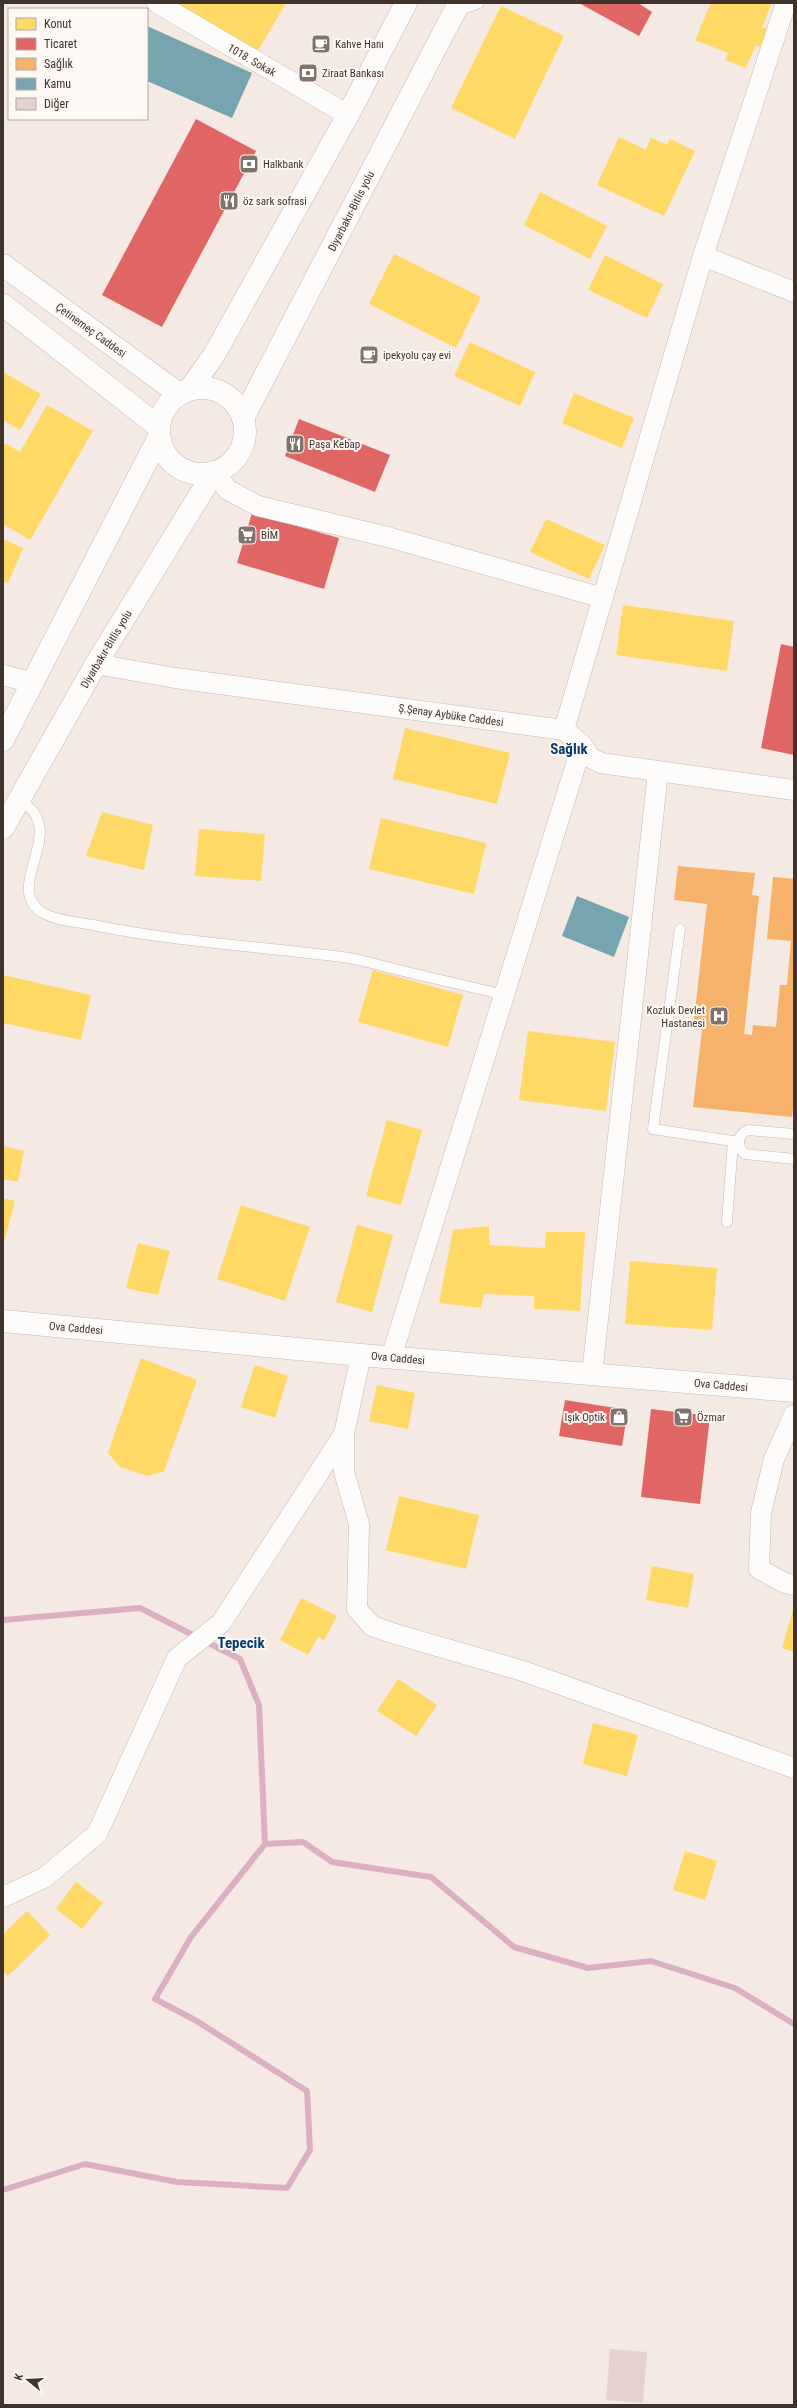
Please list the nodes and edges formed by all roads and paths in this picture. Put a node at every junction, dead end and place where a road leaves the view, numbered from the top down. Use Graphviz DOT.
graph roads {
  1 [pos="157,3"];
  2 [pos="406,3"];
  3 [pos="479,3"];
  4 [pos="786,3"];
  5 [pos="456,8"];
  6 [pos="348,115"];
  7 [pos="703,256"];
  8 [pos="3,265"];
  9 [pos="794,292"];
  10 [pos="3,305"];
  11 [pos="184,392"];
  12 [pos="243,418"];
  13 [pos="159,432"];
  14 [pos="214,472"];
  15 [pos="603,598"];
  16 [pos="96,664"];
  17 [pos="3,675"];
  18 [pos="33,683"];
  19 [pos="564,730"];
  20 [pos="3,740"];
  21 [pos="582,745"];
  22 [pos="658,772"];
  23 [pos="794,790"];
  24 [pos="19,800"];
  25 [pos="3,828"];
  26 [pos="680,929"];
  27 [pos="504,995"];
  28 [pos="794,1134"];
  29 [pos="736,1142"];
  30 [pos="794,1159"];
  31 [pos="726,1222"];
  32 [pos="3,1321"];
  33 [pos="361,1355"];
  34 [pos="391,1358"];
  35 [pos="592,1374"];
  36 [pos="794,1390"];
  37 [pos="794,1415"];
  38 [pos="344,1434"];
  39 [pos="794,1585"];
  40 [pos="794,1768"];
  41 [pos="3,1897"];
  1 -- 6 [label="street, 1018. Sokak"];
  2 -- 6 [label="main road"];
  3 -- 5 [label="lane"];
  4 -- 7 [label="street"];
  5 -- 12 [label="main road, Diyarbakır-Bitlis yolu"];
  6 -- 11 [label="main road"];
  7 -- 9 [label="street"];
  7 -- 15 [label="street"];
  8 -- 11 [label="main road, Çetinemeç Caddesi"];
  10 -- 13 [label="main road"];
  11 -- 12 [label="main road"];
  11 -- 13 [label="main road"];
  12 -- 14 [label="main road"];
  13 -- 14 [label="main road"];
  13 -- 18 [label="main road"];
  14 -- 15 [label="street"];
  14 -- 16 [label="main road, Diyarbakır-Bitlis yolu"];
  15 -- 19 [label="street"];
  16 -- 19 [label="street, Ş.Şenay Aybüke Caddesi"];
  16 -- 24 [label="main road, Diyarbakır-Bitlis yolu"];
  17 -- 18 [label="street"];
  18 -- 20 [label="main road"];
  19 -- 21 [label="street"];
  21 -- 22 [label="street"];
  21 -- 27 [label="street"];
  22 -- 23 [label="street"];
  22 -- 35 [label="street"];
  24 -- 25 [label="main road, Diyarbakır-Bitlis yolu"];
  24 -- 27 [label="lane"];
  26 -- 29 [label="lane"];
  27 -- 34 [label="street"];
  28 -- 29 [label="lane"];
  29 -- 30 [label="lane"];
  29 -- 31 [label="lane"];
  32 -- 33 [label="main road, Ova Caddesi"];
  33 -- 34 [label="main road, Ova Caddesi"];
  33 -- 38 [label="street"];
  34 -- 35 [label="main road, Ova Caddesi"];
  35 -- 36 [label="main road, Ova Caddesi"];
  37 -- 39 [label="street"];
  38 -- 40 [label="street"];
  38 -- 41 [label="street"];
}
